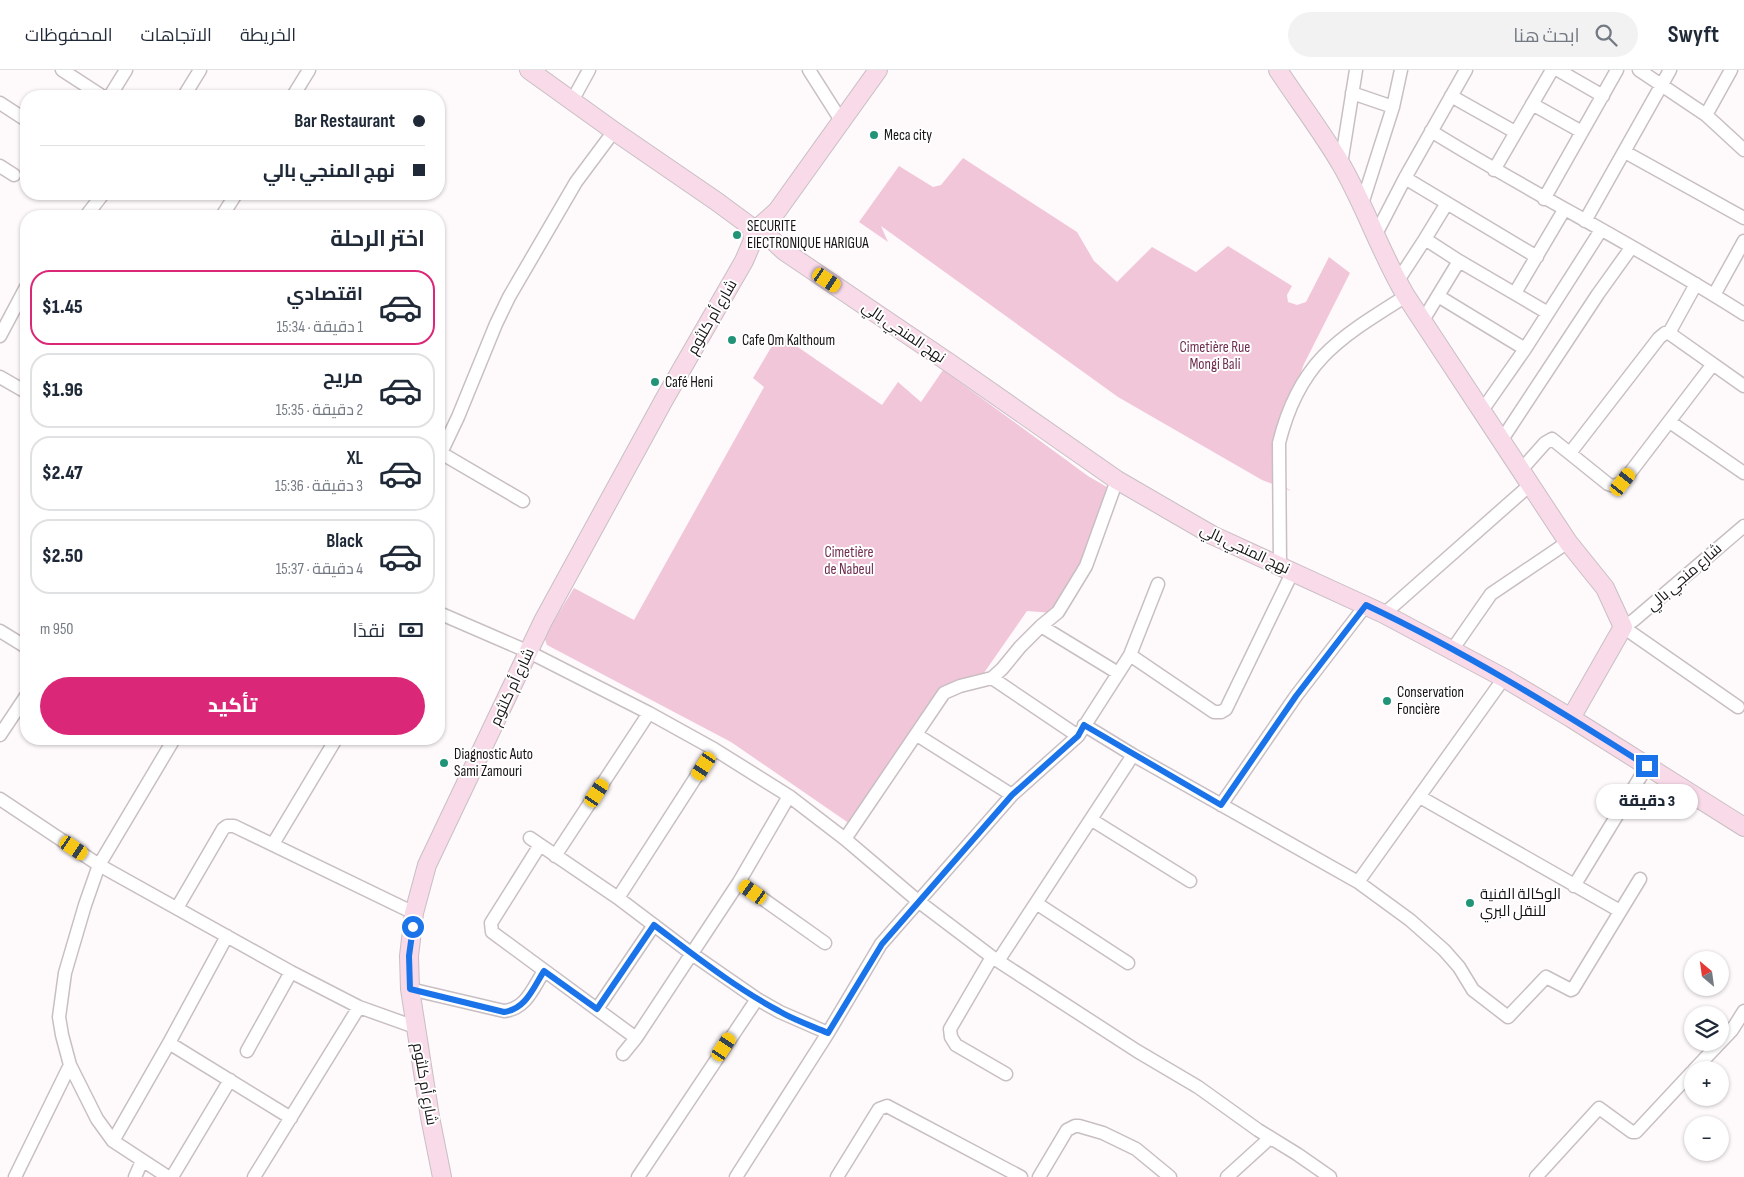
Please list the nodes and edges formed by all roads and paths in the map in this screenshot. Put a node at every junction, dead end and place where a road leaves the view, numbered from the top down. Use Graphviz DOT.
graph roads {
  1 [pos="62,70"];
  2 [pos="126,70"];
  3 [pos="200,70"];
  4 [pos="309,70"];
  5 [pos="529,70"];
  6 [pos="589,70"];
  7 [pos="809,70"];
  8 [pos="878,70"];
  9 [pos="1278,70"];
  10 [pos="1356,70"];
  11 [pos="1401,70"];
  12 [pos="1552,70"];
  13 [pos="1558,70"];
  14 [pos="1617,70"];
  15 [pos="1639,70"];
  16 [pos="1670,70"];
  17 [pos="1730,70"];
  18 [pos="1465,71"];
  19 [pos="1661,84"];
  20 [pos="93,90"];
  21 [pos="114,90"];
  22 [pos="188,90"];
  23 [pos="297,90"];
  24 [pos="1352,94"];
  25 [pos="1451,96"];
  26 [pos="1603,96"];
  27 [pos="572,100"];
  28 [pos="0,103"];
  29 [pos="1532,104"];
  30 [pos="1393,107"];
  31 [pos="1706,115"];
  32 [pos="20,116"];
  33 [pos="842,122"];
  34 [pos="614,131"];
  35 [pos="1431,132"];
  36 [pos="1515,132"];
  37 [pos="1582,132"];
  38 [pos="1744,148"];
  39 [pos="1625,152"];
  40 [pos="1341,164"];
  41 [pos="0,166"];
  42 [pos="1494,170"];
  43 [pos="14,175"];
  44 [pos="1405,178"];
  45 [pos="1544,198"];
  46 [pos="98,200"];
  47 [pos="1447,202"];
  48 [pos="1362,204"];
  49 [pos="91,210"];
  50 [pos="1564,210"];
  51 [pos="1744,218"];
  52 [pos="1585,220"];
  53 [pos="1601,230"];
  54 [pos="1376,234"];
  55 [pos="761,236"];
  56 [pos="1424,239"];
  57 [pos="1744,241"];
  58 [pos="1631,248"];
  59 [pos="1537,257"];
  60 [pos="1459,261"];
  61 [pos="1696,284"];
  62 [pos="1402,289"];
  63 [pos="1515,293"];
  64 [pos="1714,295"];
  65 [pos="1438,296"];
  66 [pos="20,298"];
  67 [pos="1548,313"];
  68 [pos="1744,314"];
  69 [pos="1422,322"];
  70 [pos="1669,333"];
  71 [pos="0,336"];
  72 [pos="1525,349"];
  73 [pos="1714,364"];
  74 [pos="0,377"];
  75 [pos="1744,386"];
  76 [pos="20,389"];
  77 [pos="1481,412"];
  78 [pos="1670,422"];
  79 [pos="1501,441"];
  80 [pos="445,444"];
  81 [pos="1570,453"];
  82 [pos="445,459"];
  83 [pos="1744,473"];
  84 [pos="1526,477"];
  85 [pos="1117,480"];
  86 [pos="523,501"];
  87 [pos="1744,526"];
  88 [pos="1568,542"];
  89 [pos="1287,568"];
  90 [pos="1158,584"];
  91 [pos="1366,605"];
  92 [pos="1384,614"];
  93 [pos="445,616"];
  94 [pos="1041,626"];
  95 [pos="1623,627"];
  96 [pos="0,631"];
  97 [pos="20,643"];
  98 [pos="1452,650"];
  99 [pos="529,652"];
  100 [pos="1130,656"];
  101 [pos="1118,673"];
  102 [pos="992,678"];
  103 [pos="1504,678"];
  104 [pos="20,705"];
  105 [pos="1738,707"];
  106 [pos="649,713"];
  107 [pos="1571,718"];
  108 [pos="1081,730"];
  109 [pos="917,735"];
  110 [pos="0,736"];
  111 [pos="170,745"];
  112 [pos="332,745"];
  113 [pos="714,749"];
  114 [pos="1134,755"];
  115 [pos="1647,766"];
  116 [pos="1012,795"];
  117 [pos="789,796"];
  118 [pos="1420,797"];
  119 [pos="0,799"];
  120 [pos="1221,805"];
  121 [pos="1092,820"];
  122 [pos="1744,827"];
  123 [pos="844,839"];
  124 [pos="273,844"];
  125 [pos="555,856"];
  126 [pos="99,866"];
  127 [pos="1640,879"];
  128 [pos="1190,881"];
  129 [pos="739,882"];
  130 [pos="1358,882"];
  131 [pos="1574,886"];
  132 [pos="618,898"];
  133 [pos="918,901"];
  134 [pos="1036,903"];
  135 [pos="177,908"];
  136 [pos="1620,911"];
  137 [pos="414,913"];
  138 [pos="654,925"];
  139 [pos="226,936"];
  140 [pos="825,943"];
  141 [pos="692,954"];
  142 [pos="995,959"];
  143 [pos="1128,963"];
  144 [pos="544,971"];
  145 [pos="291,972"];
  146 [pos="410,989"];
  147 [pos="757,999"];
  148 [pos="358,1007"];
  149 [pos="597,1009"];
  150 [pos="1744,1011"];
  151 [pos="415,1027"];
  152 [pos="828,1033"];
  153 [pos="636,1038"];
  154 [pos="169,1043"];
  155 [pos="247,1051"];
  156 [pos="623,1054"];
  157 [pos="1703,1061"];
  158 [pos="70,1065"];
  159 [pos="1006,1074"];
  160 [pos="230,1080"];
  161 [pos="1684,1081"];
  162 [pos="291,1118"];
  163 [pos="1270,1138"];
  164 [pos="113,1141"];
  165 [pos="142,1161"];
  166 [pos="15,1177"];
  167 [pos="135,1177"];
  168 [pos="170,1177"];
  169 [pos="254,1177"];
  170 [pos="442,1177"];
  171 [pos="638,1177"];
  172 [pos="736,1177"];
  173 [pos="837,1177"];
  174 [pos="1020,1177"];
  175 [pos="1039,1177"];
  176 [pos="1170,1177"];
  177 [pos="1227,1177"];
  178 [pos="1330,1177"];
  179 [pos="1536,1177"];
  1 -- 20 [label="street"];
  2 -- 21 [label="street"];
  3 -- 22 [label="street"];
  4 -- 23 [label="street"];
  5 -- 27 [label="street, نهج المنجي بالي"];
  6 -- 27 [label="street"];
  7 -- 33 [label="street"];
  8 -- 33 [label="street, شارع أم كلثوم"];
  9 -- 40 [label="street"];
  10 -- 24 [label="street"];
  11 -- 30 [label="street"];
  12 -- 29 [label="street"];
  13 -- 26 [label="street"];
  14 -- 26 [label="street"];
  15 -- 19 [label="street"];
  16 -- 19 [label="street"];
  17 -- 31 [label="street"];
  18 -- 25 [label="street"];
  19 -- 31 [label="street"];
  19 -- 39 [label="street"];
  24 -- 30 [label="street"];
  24 -- 40 [label="street"];
  25 -- 35 [label="street"];
  25 -- 36 [label="street"];
  26 -- 37 [label="street"];
  27 -- 34 [label="street, نهج المنجي بالي"];
  28 -- 32 [label="street"];
  29 -- 36 [label="street"];
  29 -- 37 [label="street"];
  30 -- 48 [label="street"];
  31 -- 38 [label="street"];
  33 -- 55 [label="street, شارع أم كلثوم"];
  34 -- 55 [label="street, نهج المنجي بالي"];
  34 -- 80 [label="street"];
  35 -- 42 [label="street"];
  35 -- 44 [label="street"];
  36 -- 42 [label="street"];
  37 -- 45 [label="street"];
  39 -- 51 [label="street"];
  39 -- 52 [label="street"];
  40 -- 48 [label="street"];
  41 -- 43 [label="street"];
  42 -- 45 [label="street"];
  44 -- 47 [label="street"];
  44 -- 54 [label="street"];
  45 -- 50 [label="street"];
  46 -- 49 [label="street"];
  47 -- 56 [label="street"];
  47 -- 59 [label="street"];
  48 -- 54 [label="street"];
  50 -- 52 [label="street"];
  50 -- 59 [label="street"];
  52 -- 53 [label="street"];
  53 -- 58 [label="street"];
  53 -- 67 [label="street"];
  54 -- 62 [label="street"];
  55 -- 85 [label="street, نهج المنجي بالي"];
  55 -- 99 [label="street, شارع أم كلثوم"];
  56 -- 60 [label="street"];
  56 -- 62 [label="street"];
  57 -- 64 [label="street"];
  58 -- 61 [label="street"];
  58 -- 79 [label="street"];
  59 -- 63 [label="street"];
  60 -- 63 [label="street"];
  60 -- 65 [label="street"];
  61 -- 64 [label="street"];
  61 -- 70 [label="street"];
  62 -- 69 [label="street"];
  62 -- 89 [label="street"];
  63 -- 67 [label="street"];
  64 -- 68 [label="street"];
  65 -- 69 [label="street"];
  65 -- 72 [label="street"];
  66 -- 71 [label="street"];
  67 -- 72 [label="street"];
  69 -- 77 [label="street"];
  70 -- 73 [label="street"];
  70 -- 81 [label="street"];
  72 -- 77 [label="street"];
  73 -- 75 [label="street"];
  73 -- 78 [label="street"];
  74 -- 76 [label="street"];
  77 -- 79 [label="street"];
  78 -- 81 [label="street"];
  78 -- 83 [label="street"];
  79 -- 84 [label="street"];
  81 -- 84 [label="street"];
  82 -- 86 [label="street"];
  84 -- 88 [label="street"];
  84 -- 92 [label="street"];
  85 -- 89 [label="street, نهج المنجي بالي"];
  85 -- 94 [label="street"];
  87 -- 95 [label="street, شارع منجي بالي"];
  88 -- 95 [label="street"];
  88 -- 98 [label="street"];
  89 -- 91 [label="street, نهج المنجي بالي"];
  89 -- 100 [label="street"];
  90 -- 100 [label="street"];
  91 -- 92 [label="street, نهج المنجي بالي"];
  91 -- 120 [label="street"];
  92 -- 98 [label="street, نهج المنجي بالي"];
  93 -- 99 [label="street"];
  94 -- 101 [label="street"];
  94 -- 102 [label="street"];
  95 -- 105 [label="street"];
  95 -- 107 [label="street"];
  96 -- 97 [label="street"];
  98 -- 103 [label="street, نهج المنجي بالي"];
  99 -- 106 [label="street"];
  99 -- 137 [label="street, شارع أم كلثوم"];
  100 -- 101 [label="street"];
  101 -- 108 [label="street"];
  102 -- 108 [label="street"];
  102 -- 109 [label="street"];
  103 -- 107 [label="street, نهج المنجي بالي"];
  103 -- 118 [label="street"];
  104 -- 110 [label="street"];
  106 -- 113 [label="street"];
  106 -- 125 [label="street"];
  107 -- 115 [label="street, نهج المنجي بالي"];
  108 -- 114 [label="street"];
  108 -- 116 [label="street"];
  109 -- 116 [label="street"];
  109 -- 123 [label="street"];
  111 -- 126 [label="street"];
  112 -- 124 [label="street"];
  113 -- 117 [label="street"];
  113 -- 132 [label="street"];
  114 -- 120 [label="street"];
  114 -- 121 [label="street"];
  115 -- 122 [label="street, نهج المنجي بالي"];
  115 -- 131 [label="street"];
  116 -- 133 [label="street"];
  117 -- 123 [label="street"];
  117 -- 129 [label="street"];
  118 -- 130 [label="street"];
  118 -- 131 [label="street"];
  119 -- 126 [label="street"];
  120 -- 130 [label="street"];
  121 -- 128 [label="street"];
  121 -- 134 [label="street"];
  123 -- 133 [label="street"];
  124 -- 135 [label="street"];
  124 -- 137 [label="street"];
  125 -- 132 [label="street"];
  125 -- 144 [label="street"];
  126 -- 135 [label="street"];
  126 -- 158 [label="street"];
  127 -- 136 [label="street"];
  129 -- 140 [label="street"];
  129 -- 141 [label="street"];
  130 -- 136 [label="street"];
  131 -- 136 [label="street"];
  132 -- 138 [label="street"];
  133 -- 142 [label="street"];
  133 -- 152 [label="street"];
  134 -- 142 [label="street"];
  134 -- 143 [label="street"];
  135 -- 139 [label="street"];
  137 -- 146 [label="street, شارع أم كلثوم"];
  138 -- 141 [label="street"];
  138 -- 149 [label="street"];
  139 -- 145 [label="street"];
  139 -- 154 [label="street"];
  141 -- 147 [label="street"];
  141 -- 153 [label="street"];
  142 -- 159 [label="street"];
  142 -- 163 [label="street"];
  144 -- 146 [label="street"];
  144 -- 149 [label="street"];
  145 -- 148 [label="street"];
  145 -- 155 [label="street"];
  146 -- 151 [label="street, شارع أم كلثوم"];
  147 -- 152 [label="street"];
  147 -- 171 [label="street"];
  148 -- 151 [label="street"];
  148 -- 162 [label="street"];
  149 -- 153 [label="street"];
  150 -- 157 [label="street"];
  151 -- 170 [label="street, شارع أم كلثوم"];
  152 -- 172 [label="street"];
  153 -- 156 [label="street"];
  154 -- 160 [label="street"];
  154 -- 164 [label="street"];
  158 -- 164 [label="street"];
  158 -- 166 [label="street"];
  160 -- 162 [label="street"];
  160 -- 168 [label="street"];
  161 -- 179 [label="street"];
  162 -- 169 [label="street"];
  163 -- 177 [label="street"];
  163 -- 178 [label="street"];
  164 -- 165 [label="street"];
  165 -- 167 [label="street"];
  165 -- 168 [label="street"];
  173 -- 174 [label="street"];
  175 -- 176 [label="street"];
}
